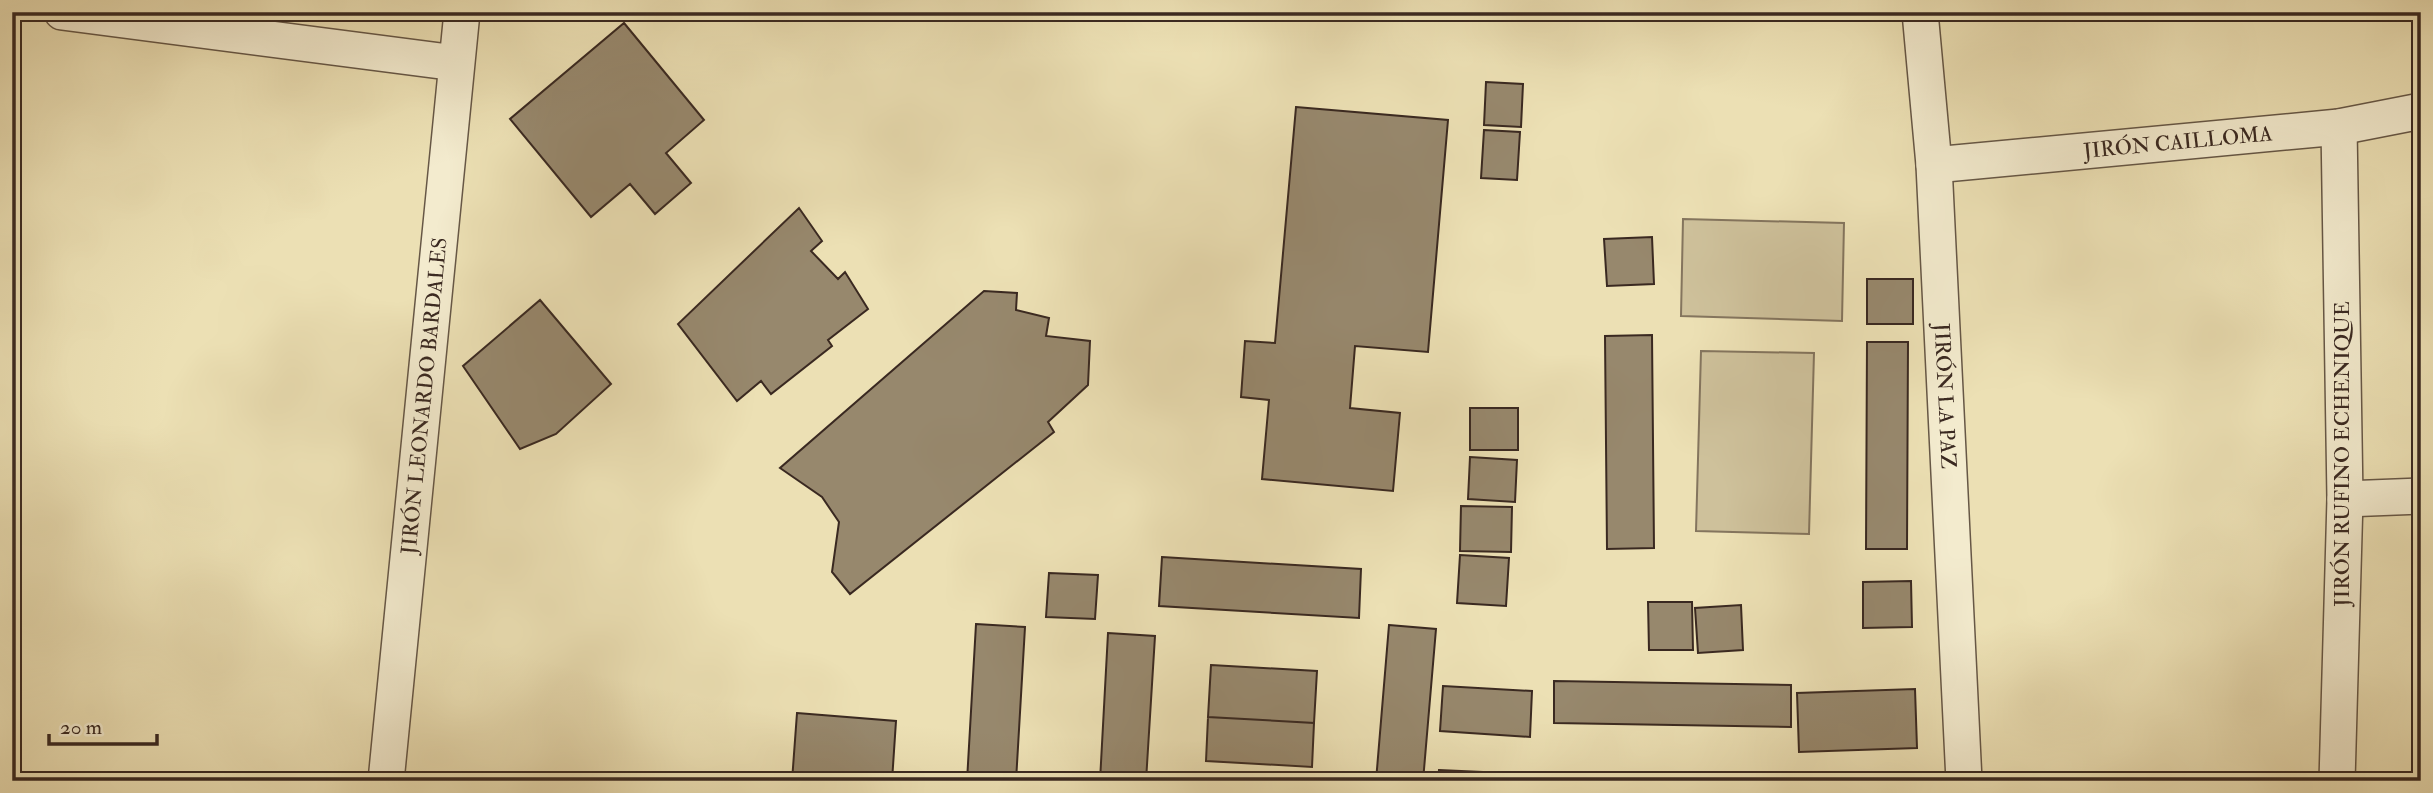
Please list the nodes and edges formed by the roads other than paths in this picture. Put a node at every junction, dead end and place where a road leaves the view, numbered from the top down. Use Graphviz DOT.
graph roads {
  1 [pos="62,12"];
  2 [pos="462,12"];
  3 [pos="1920,12"];
  4 [pos="456,62"];
  5 [pos="2421,111"];
  6 [pos="2339,127"];
  7 [pos="1934,164"];
  8 [pos="2421,496"];
  9 [pos="2345,499"];
  10 [pos="387,781"];
  11 [pos="1964,781"];
  12 [pos="2337,781"];
  1 -- 4 [label="street"];
  2 -- 4 [label="street, JIRÓN LEONARDO BARDALES"];
  3 -- 7 [label="street, JIRÓN LA PAZ"];
  4 -- 10 [label="street, JIRÓN LEONARDO BARDALES"];
  5 -- 6 [label="street, JIRÓN CAILLOMA"];
  6 -- 7 [label="street, JIRÓN CAILLOMA"];
  6 -- 9 [label="street, JIRÓN RUFINO ECHENIQUE"];
  7 -- 11 [label="street, JIRÓN LA PAZ"];
  8 -- 9 [label="street"];
  9 -- 12 [label="street, JIRÓN RUFINO ECHENIQUE"];
}
